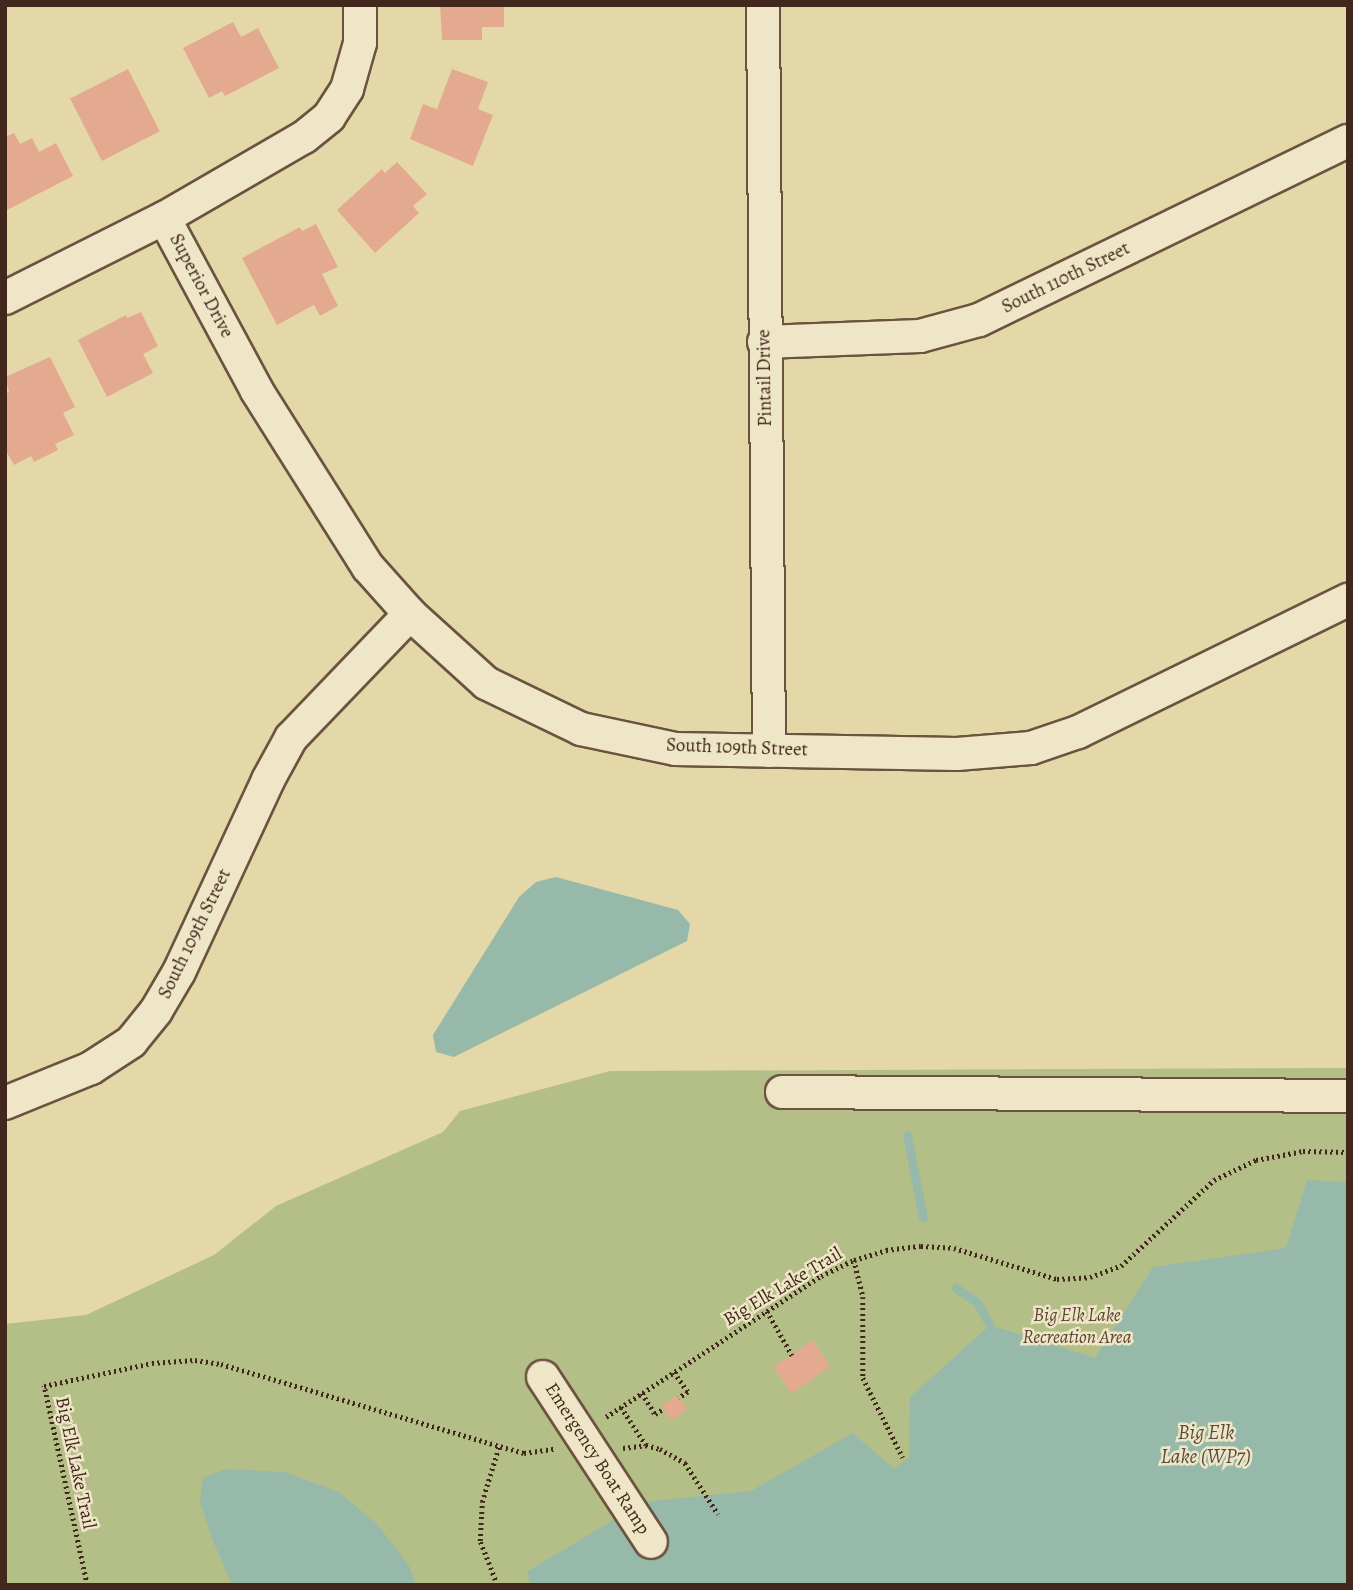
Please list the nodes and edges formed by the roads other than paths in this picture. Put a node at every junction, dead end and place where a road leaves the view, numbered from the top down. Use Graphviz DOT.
graph roads {
  1 [pos="360,5"];
  2 [pos="762,5"];
  3 [pos="1348,141"];
  4 [pos="164,218"];
  5 [pos="5,298"];
  6 [pos="764,342"];
  7 [pos="1348,600"];
  8 [pos="410,614"];
  9 [pos="769,751"];
  10 [pos="782,1092"];
  11 [pos="1348,1096"];
  12 [pos="5,1103"];
  13 [pos="543,1377"];
  14 [pos="651,1542"];
  1 -- 4 [label="street, Superior Drive"];
  2 -- 6 [label="street, Pintail Drive"];
  3 -- 6 [label="street, South 110th Street"];
  4 -- 5 [label="street"];
  4 -- 8 [label="street, Superior Drive"];
  6 -- 9 [label="street, Pintail Drive"];
  7 -- 9 [label="street, South 109th Street"];
  8 -- 9 [label="street, South 109th Street"];
  8 -- 12 [label="street, South 109th Street"];
  10 -- 11 [label="street"];
  13 -- 14 [label="street, Emergency Boat Ramp"];
}
